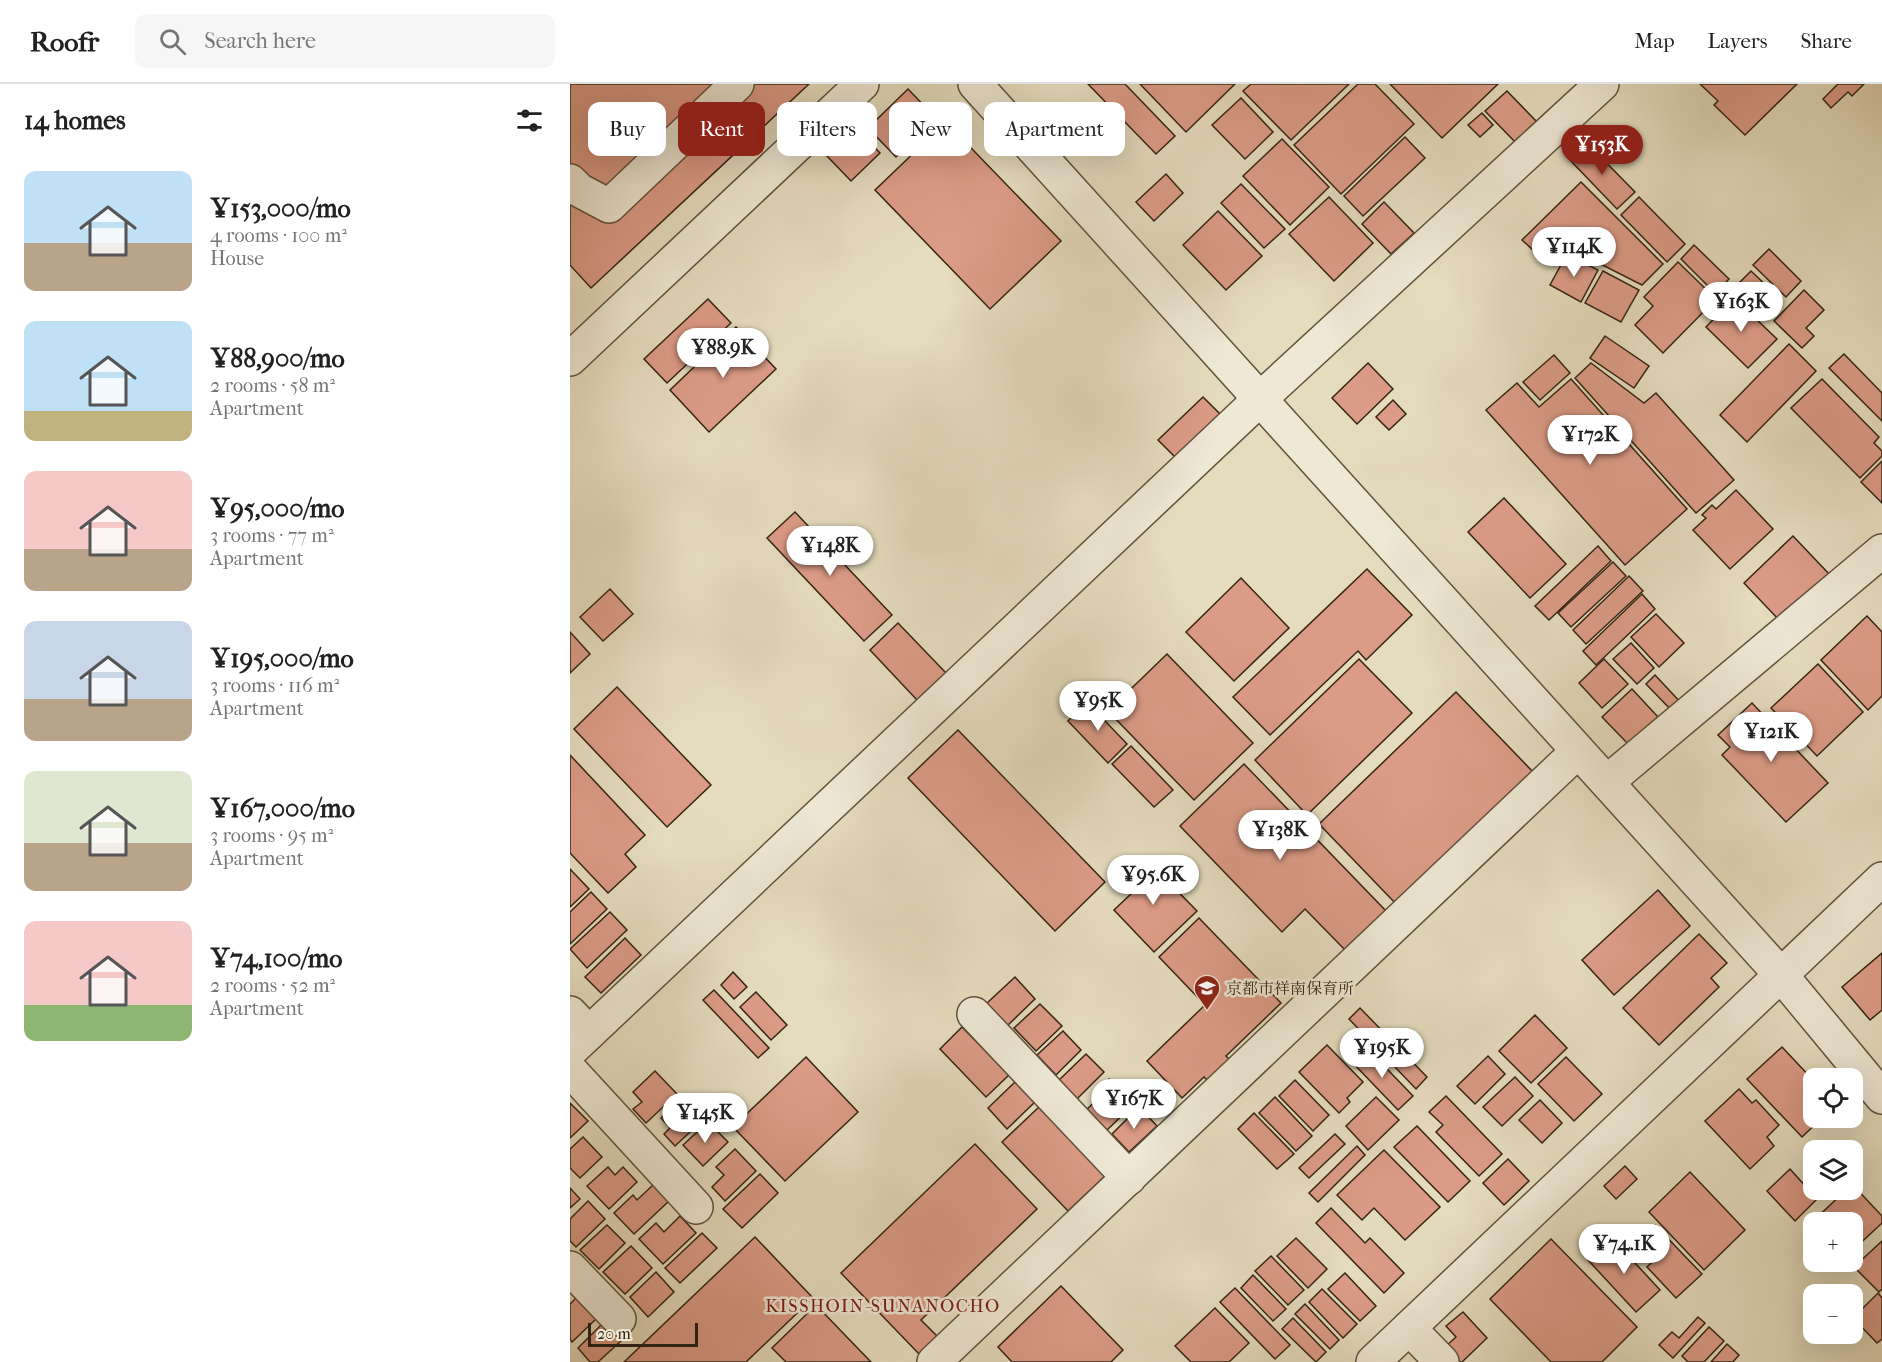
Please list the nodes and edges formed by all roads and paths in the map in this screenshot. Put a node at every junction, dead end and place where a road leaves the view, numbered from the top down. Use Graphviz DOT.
graph roads {
  1 [pos="737,84"];
  2 [pos="862,84"];
  3 [pos="975,84"];
  4 [pos="1602,84"];
  5 [pos="570,181"];
  6 [pos="570,359"];
  7 [pos="1260,399"];
  8 [pos="1882,551"];
  9 [pos="1578,751"];
  10 [pos="1606,782"];
  11 [pos="1882,879"];
  12 [pos="1781,975"];
  13 [pos="974,1014"];
  14 [pos="576,1032"];
  15 [pos="570,1070"];
  16 [pos="1882,1097"];
  17 [pos="1129,1178"];
  18 [pos="696,1207"];
  19 [pos="570,1268"];
  20 [pos="619,1319"];
  21 [pos="1409,1328"];
  22 [pos="934,1362"];
  23 [pos="1373,1362"];
  24 [pos="1442,1362"];
  1 -- 5 [label="street"];
  2 -- 6 [label="street"];
  3 -- 7 [label="street"];
  4 -- 7 [label="street"];
  7 -- 9 [label="street"];
  7 -- 14 [label="street"];
  8 -- 10 [label="street"];
  9 -- 10 [label="street"];
  9 -- 17 [label="street"];
  10 -- 12 [label="street"];
  11 -- 12 [label="street"];
  12 -- 16 [label="street"];
  12 -- 21 [label="street"];
  13 -- 17 [label="street"];
  15 -- 18 [label="street"];
  17 -- 22 [label="street"];
  19 -- 20 [label="street"];
  21 -- 23 [label="street"];
  21 -- 24 [label="street"];
}
